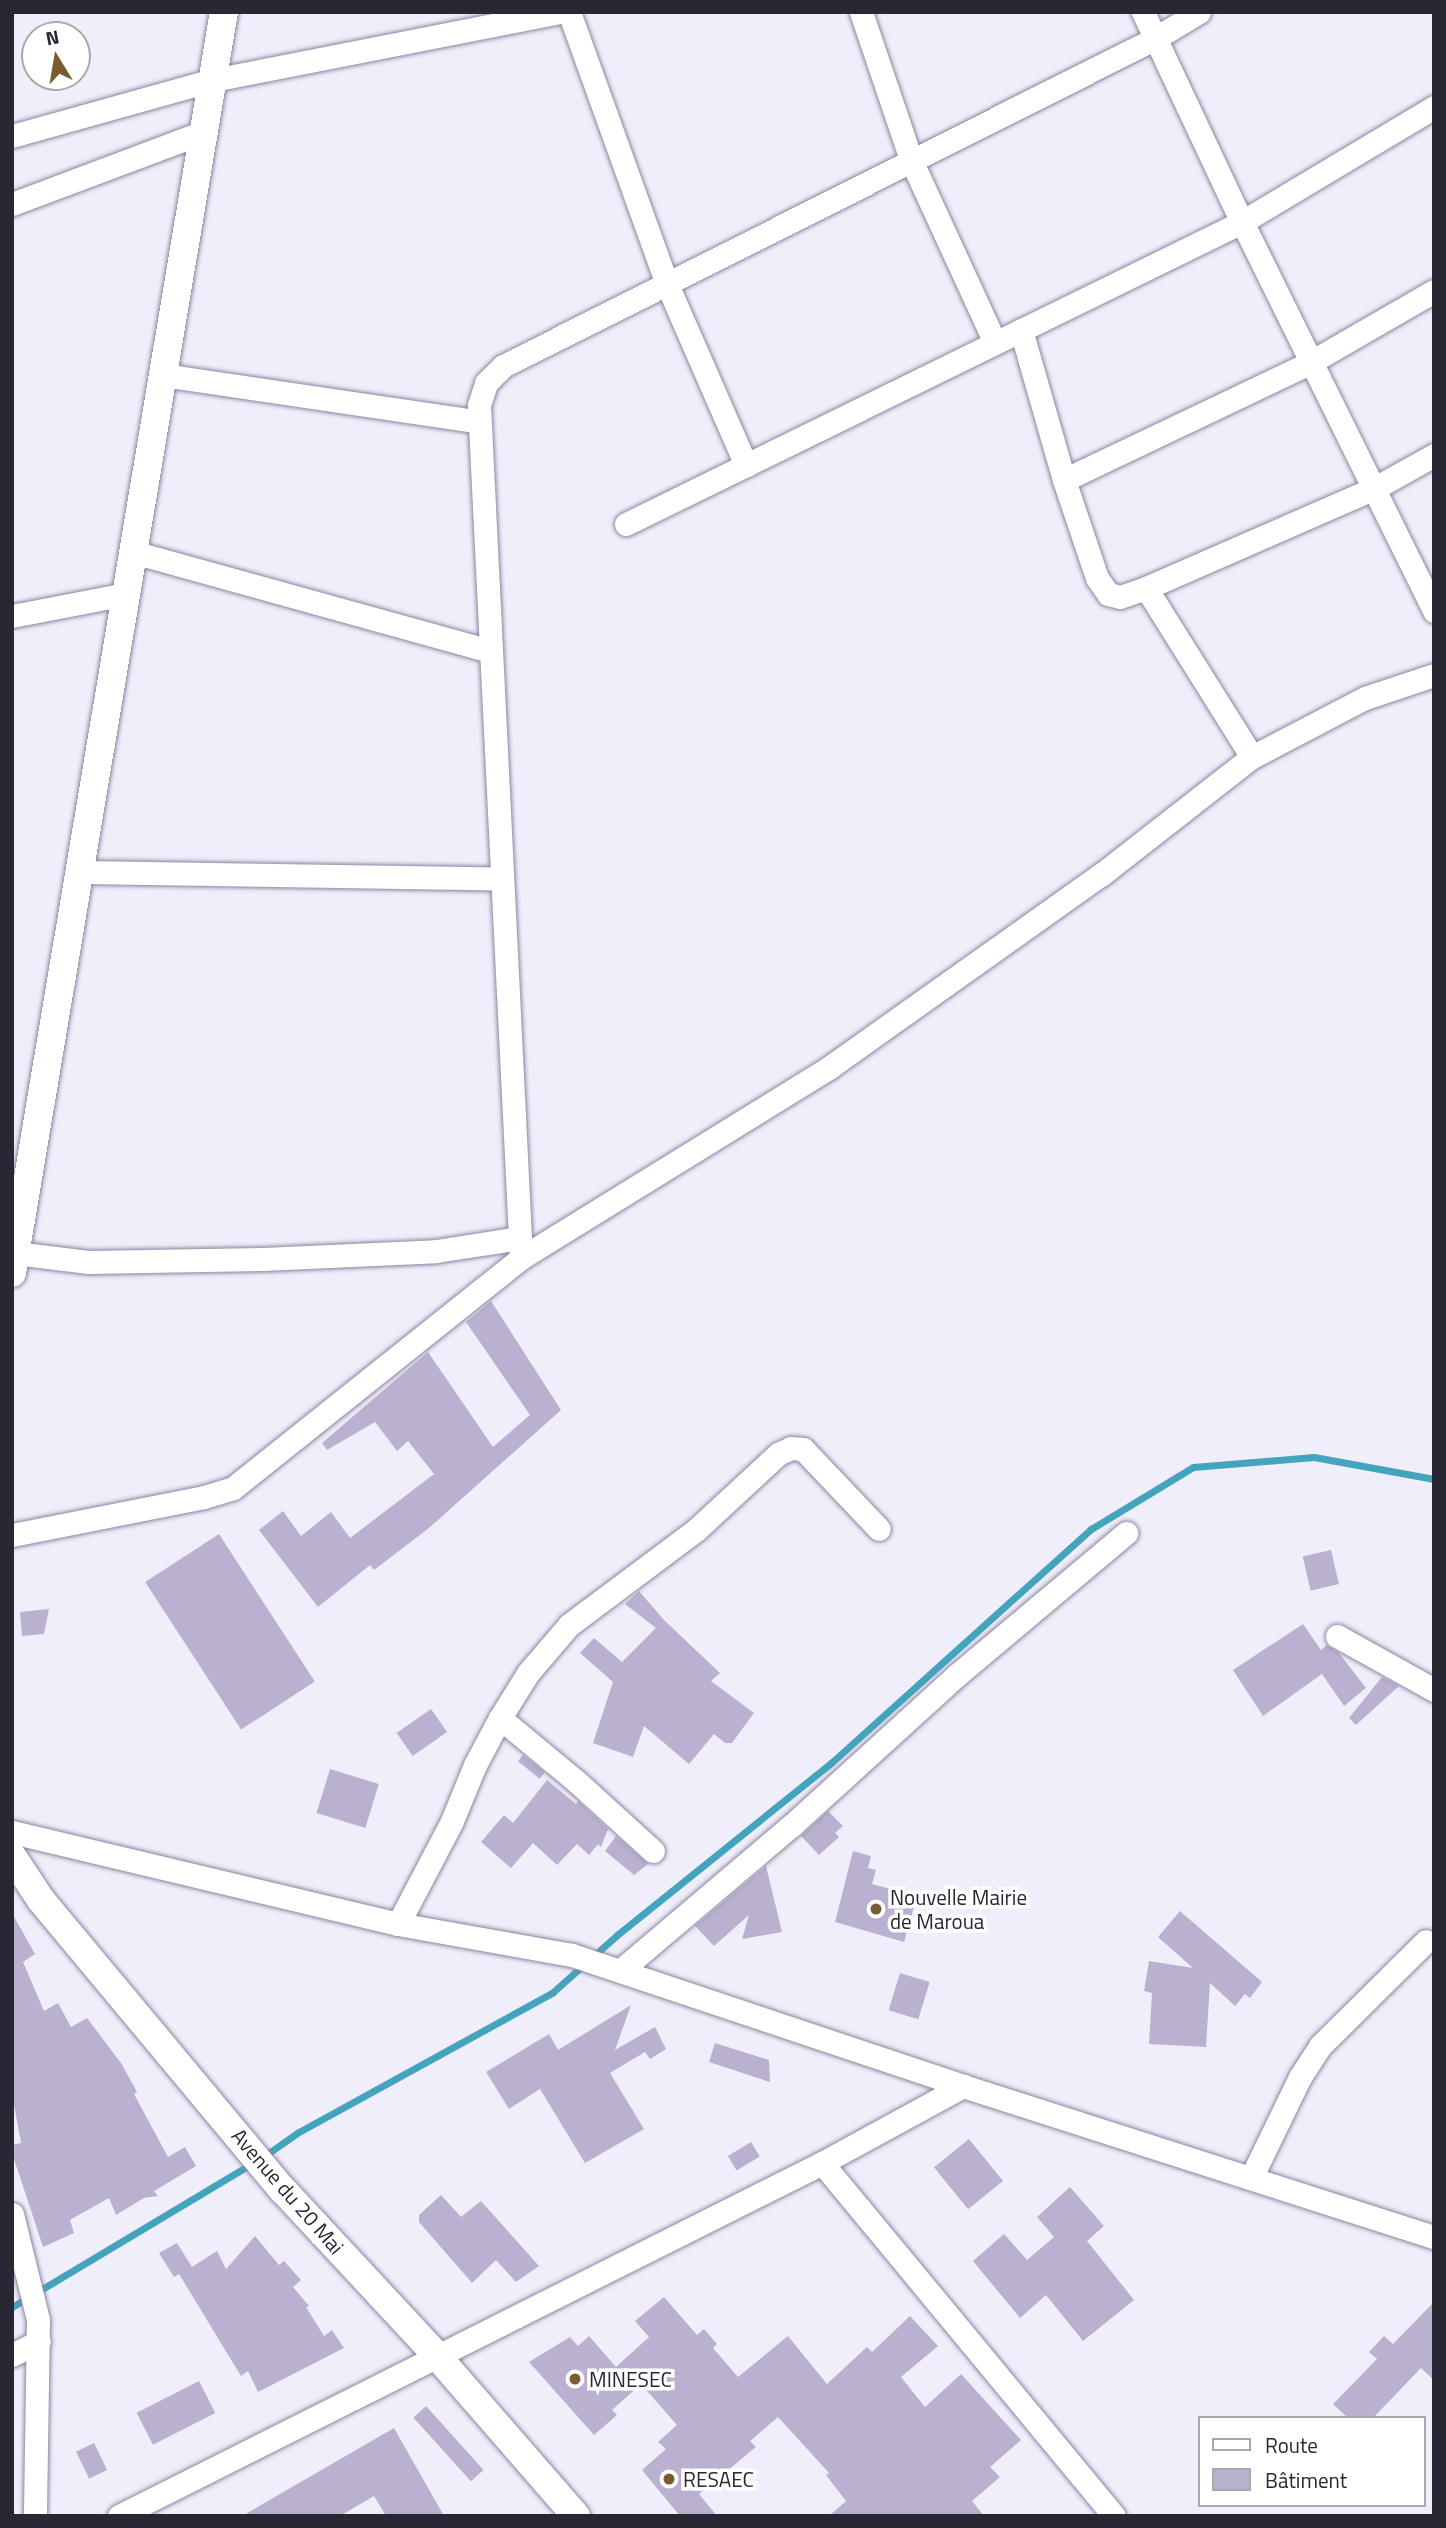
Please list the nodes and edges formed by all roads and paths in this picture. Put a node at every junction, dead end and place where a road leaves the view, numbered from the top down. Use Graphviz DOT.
graph roads {
  1 [pos="560,12"];
  2 [pos="569,12"];
  3 [pos="861,12"];
  4 [pos="1143,12"];
  5 [pos="1199,12"];
  6 [pos="229,16"];
  7 [pos="1156,37"];
  8 [pos="213,80"];
  9 [pos="1434,107"];
  10 [pos="204,132"];
  11 [pos="12,136"];
  12 [pos="911,160"];
  13 [pos="12,204"];
  14 [pos="1242,222"];
  15 [pos="666,282"];
  16 [pos="1434,291"];
  17 [pos="1021,330"];
  18 [pos="996,343"];
  19 [pos="1311,362"];
  20 [pos="163,375"];
  21 [pos="480,422"];
  22 [pos="1434,455"];
  23 [pos="746,465"];
  24 [pos="1064,480"];
  25 [pos="1375,488"];
  26 [pos="626,524"];
  27 [pos="134,552"];
  28 [pos="1146,588"];
  29 [pos="126,594"];
  30 [pos="1434,611"];
  31 [pos="12,616"];
  32 [pos="491,651"];
  33 [pos="1434,675"];
  34 [pos="1252,757"];
  35 [pos="79,872"];
  36 [pos="502,879"];
  37 [pos="520,1248"];
  38 [pos="14,1263"];
  39 [pos="879,1529"];
  40 [pos="1126,1533"];
  41 [pos="12,1535"];
  42 [pos="1337,1636"];
  43 [pos="1434,1690"];
  44 [pos="500,1718"];
  45 [pos="12,1832"];
  46 [pos="653,1851"];
  47 [pos="12,1856"];
  48 [pos="398,1924"];
  49 [pos="1426,1941"];
  50 [pos="615,1968"];
  51 [pos="963,2086"];
  52 [pos="822,2163"];
  53 [pos="1251,2178"];
  54 [pos="12,2214"];
  55 [pos="1434,2237"];
  56 [pos="39,2331"];
  57 [pos="12,2355"];
  58 [pos="438,2357"];
  59 [pos="35,2516"];
  60 [pos="119,2516"];
  61 [pos="576,2516"];
  62 [pos="1114,2516"];
  1 -- 8 [label="street"];
  2 -- 15 [label="street"];
  3 -- 12 [label="street"];
  4 -- 7 [label="street"];
  5 -- 7 [label="street"];
  6 -- 8 [label="street"];
  7 -- 12 [label="street"];
  7 -- 14 [label="street"];
  8 -- 10 [label="street"];
  8 -- 11 [label="street"];
  9 -- 14 [label="street"];
  10 -- 13 [label="street"];
  10 -- 20 [label="street"];
  12 -- 15 [label="street"];
  12 -- 18 [label="street"];
  14 -- 17 [label="street"];
  14 -- 19 [label="street"];
  15 -- 21 [label="street"];
  15 -- 23 [label="street"];
  16 -- 19 [label="street"];
  17 -- 18 [label="street"];
  17 -- 24 [label="street"];
  18 -- 23 [label="street"];
  19 -- 24 [label="street"];
  19 -- 25 [label="street"];
  20 -- 21 [label="street"];
  20 -- 27 [label="street"];
  21 -- 32 [label="street"];
  22 -- 25 [label="street"];
  23 -- 26 [label="street"];
  24 -- 28 [label="street"];
  25 -- 28 [label="street"];
  25 -- 30 [label="street"];
  27 -- 29 [label="street"];
  27 -- 32 [label="street"];
  28 -- 34 [label="street"];
  29 -- 31 [label="street"];
  29 -- 35 [label="street"];
  32 -- 36 [label="street"];
  33 -- 34 [label="street"];
  34 -- 37 [label="street"];
  35 -- 36 [label="street"];
  35 -- 38 [label="street"];
  36 -- 37 [label="street"];
  37 -- 38 [label="street"];
  37 -- 41 [label="street"];
  39 -- 44 [label="street"];
  40 -- 50 [label="street"];
  42 -- 43 [label="street"];
  44 -- 46 [label="street"];
  44 -- 48 [label="street"];
  45 -- 48 [label="street"];
  47 -- 58 [label="street, Avenue du 20 Mai"];
  48 -- 50 [label="street"];
  49 -- 53 [label="street"];
  50 -- 51 [label="street"];
  51 -- 52 [label="street"];
  51 -- 53 [label="street"];
  52 -- 58 [label="street"];
  52 -- 62 [label="street"];
  53 -- 55 [label="street"];
  54 -- 56 [label="street"];
  56 -- 57 [label="street"];
  56 -- 59 [label="street"];
  58 -- 60 [label="street"];
  58 -- 61 [label="street, Avenue du 20 Mai"];
}
